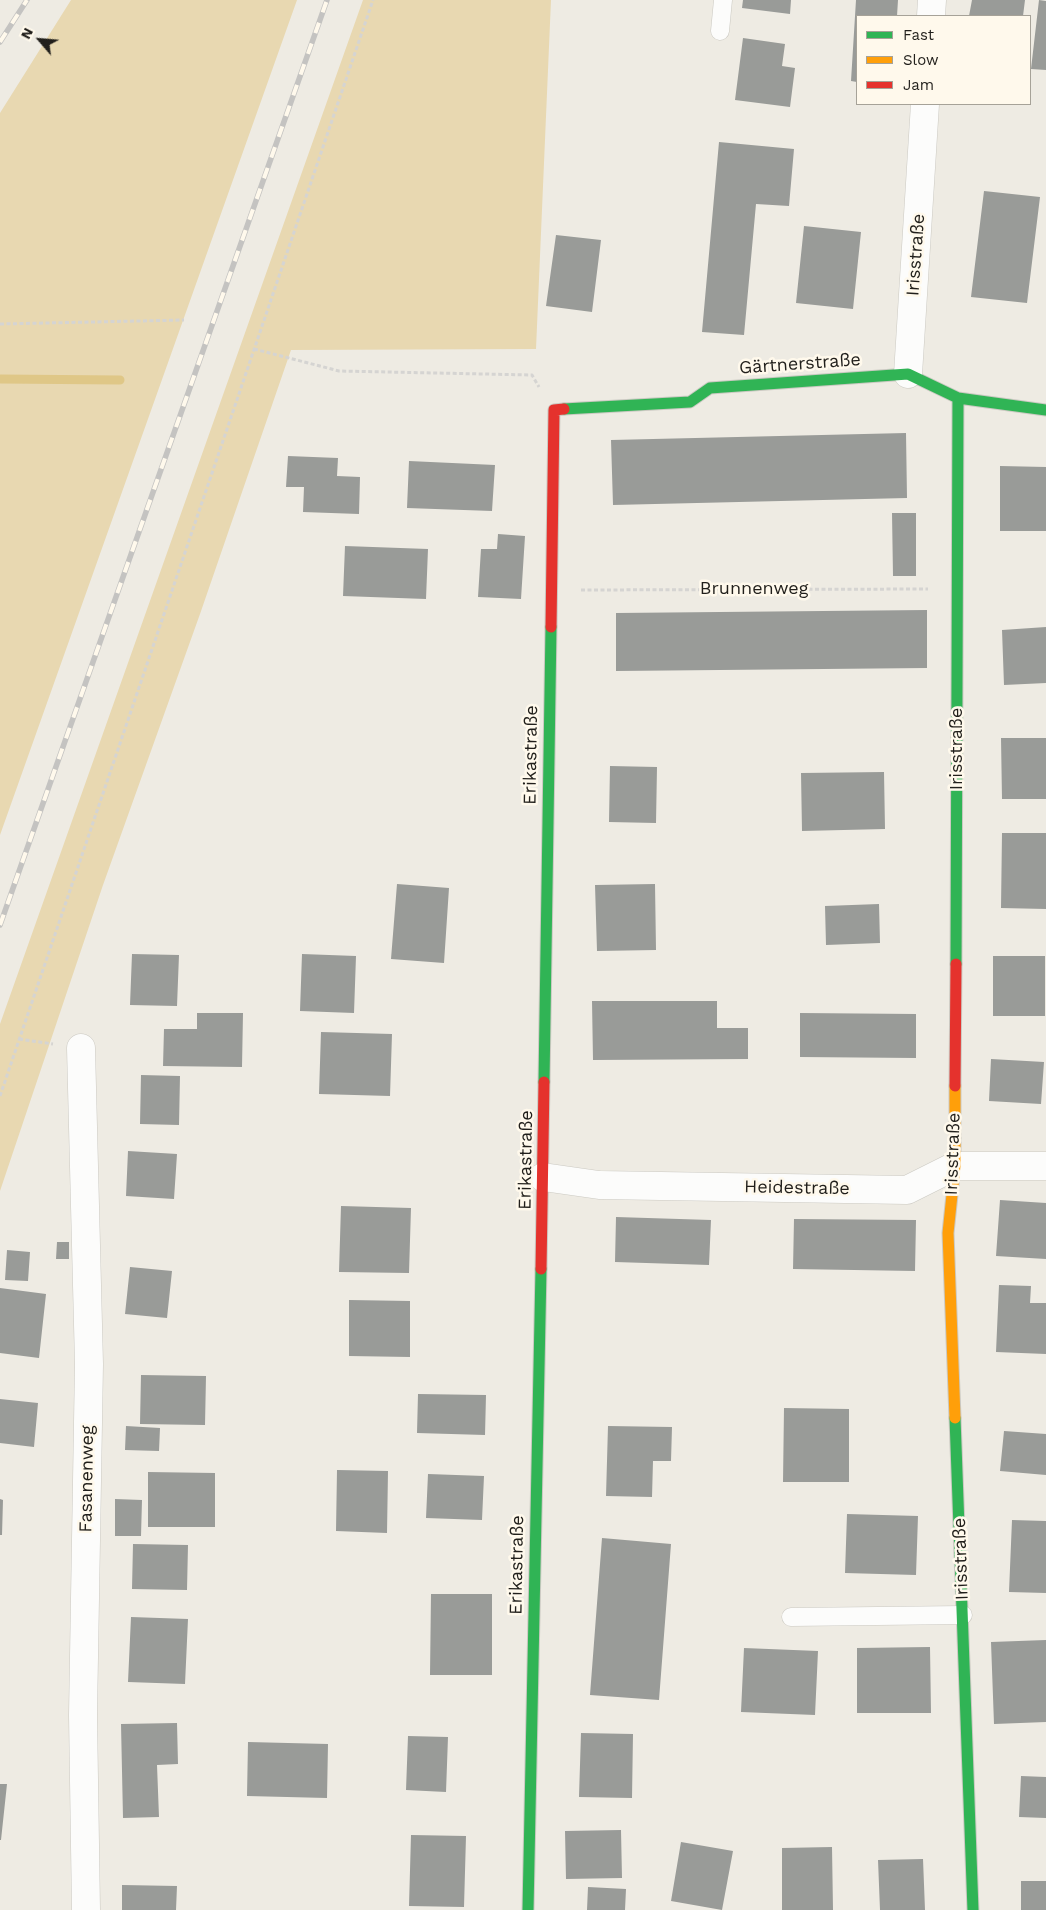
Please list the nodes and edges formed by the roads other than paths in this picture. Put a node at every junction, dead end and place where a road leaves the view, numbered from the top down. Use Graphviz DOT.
graph roads {
  1 [pos="722,0"];
  2 [pos="932,0"];
  3 [pos="931,15"];
  4 [pos="720,31"];
  5 [pos="925,105"];
  6 [pos="908,374"];
  7 [pos="958,398"];
  8 [pos="554,410"];
  9 [pos="1046,410"];
  10 [pos="81,1048"];
  11 [pos="955,1166"];
  12 [pos="1046,1166"];
  13 [pos="543,1177"];
  14 [pos="963,1615"];
  15 [pos="791,1618"];
  16 [pos="86,1910"];
  17 [pos="528,1910"];
  18 [pos="973,1910"];
  1 -- 4 [label="lane"];
  2 -- 3 [label="street"];
  5 -- 6 [label="street, Irisstraße"];
  6 -- 7 [label="street, Gärtnerstraße"];
  6 -- 8 [label="street, Gärtnerstraße"];
  7 -- 9 [label="street, Gärtnerstraße"];
  7 -- 11 [label="street, Irisstraße"];
  8 -- 13 [label="street, Erikastraße"];
  10 -- 16 [label="street, Fasanenweg"];
  11 -- 12 [label="street, Heidestraße"];
  11 -- 13 [label="street, Heidestraße"];
  11 -- 14 [label="street, Irisstraße"];
  13 -- 17 [label="street, Erikastraße"];
  14 -- 15 [label="lane"];
  14 -- 18 [label="street, Irisstraße"];
}
